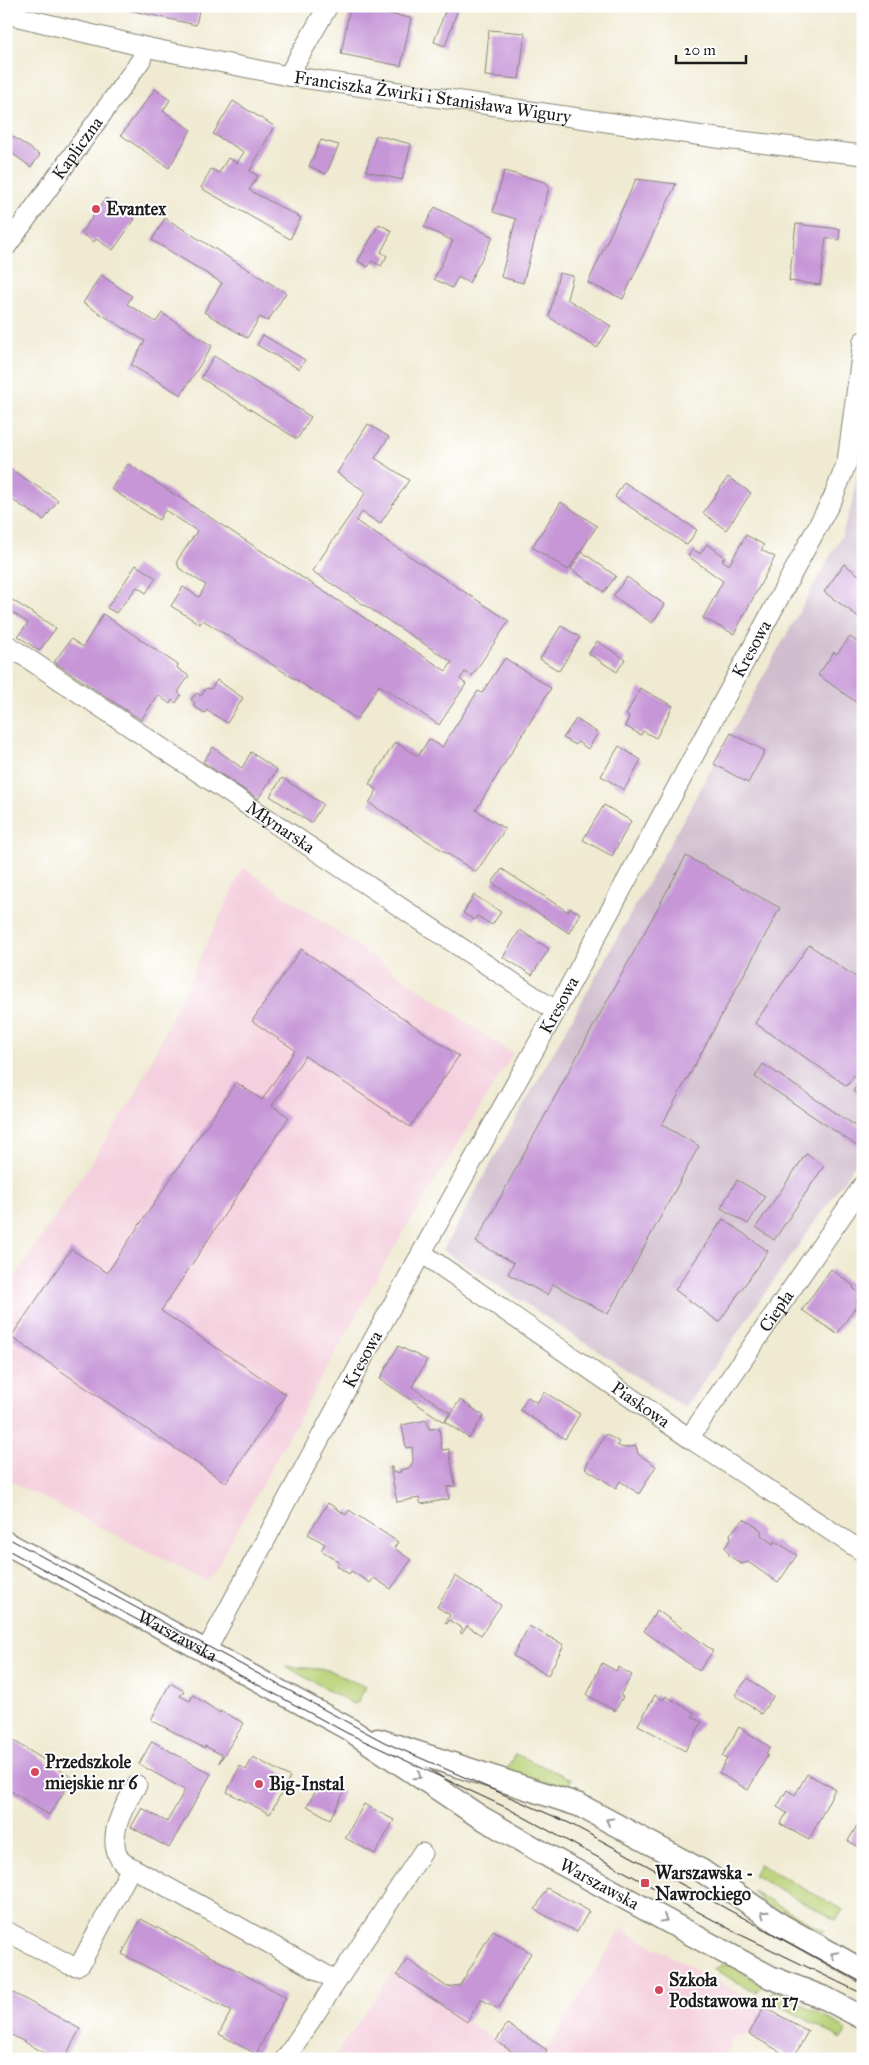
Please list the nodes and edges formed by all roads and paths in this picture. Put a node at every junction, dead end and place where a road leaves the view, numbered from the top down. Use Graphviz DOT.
graph roads {
  1 [pos="328,6"];
  2 [pos="6,14"];
  3 [pos="145,47"];
  4 [pos="288,76"];
  5 [pos="863,155"];
  6 [pos="6,247"];
  7 [pos="863,341"];
  8 [pos="6,644"];
  9 [pos="556,1011"];
  10 [pos="863,1185"];
  11 [pos="422,1253"];
  12 [pos="690,1438"];
  13 [pos="6,1543"];
  14 [pos="863,1552"];
  15 [pos="206,1652"];
  16 [pos="349,1729"];
  17 [pos="136,1785"];
  18 [pos="422,1854"];
  19 [pos="131,1868"];
  20 [pos="6,1931"];
  21 [pos="863,1971"];
  22 [pos="337,1981"];
  23 [pos="863,2018"];
  24 [pos="285,2059"];
  1 -- 4 [label="street"];
  2 -- 3 [label="street, Franciszka Żwirki i Stanisława Wigury"];
  3 -- 4 [label="street, Franciszka Żwirki i Stanisława Wigury"];
  3 -- 6 [label="street, Kapliczna"];
  4 -- 5 [label="street, Franciszka Żwirki i Stanisława Wigury"];
  7 -- 9 [label="street, Kresowa"];
  8 -- 9 [label="street, Młynarska"];
  9 -- 11 [label="street, Kresowa"];
  10 -- 12 [label="street, Ciepła"];
  11 -- 12 [label="street, Piaskowa"];
  11 -- 15 [label="street, Kresowa"];
  12 -- 14 [label="street, Piaskowa"];
  13 -- 15 [label="street, Warszawska"];
  15 -- 16 [label="street, Warszawska"];
  21 -- 16 [label="street, Warszawska, one-way"];
  16 -- 23 [label="street, Warszawska, one-way"];
  17 -- 19 [label="street"];
  18 -- 22 [label="street"];
  19 -- 20 [label="street"];
  19 -- 22 [label="street"];
  22 -- 24 [label="street"];
}
